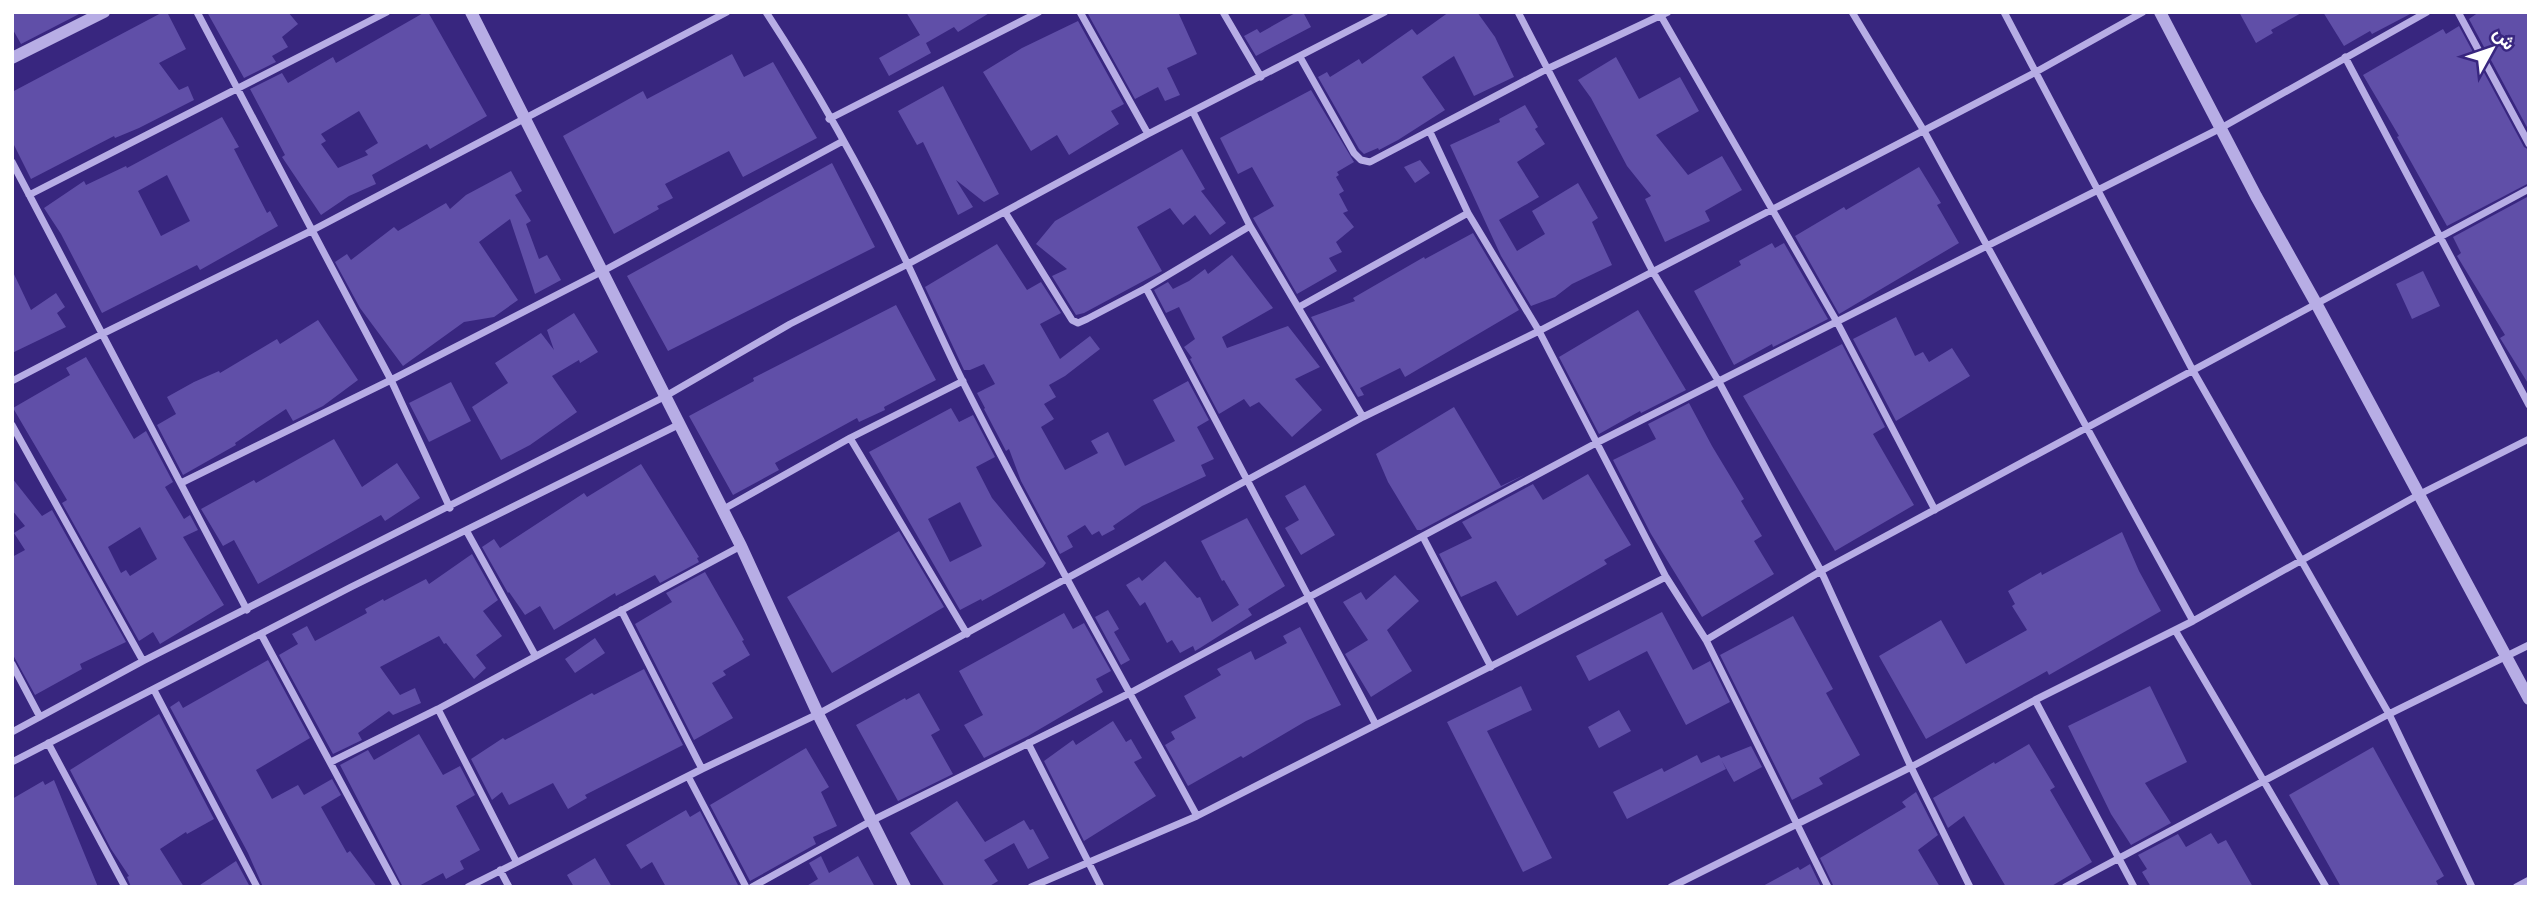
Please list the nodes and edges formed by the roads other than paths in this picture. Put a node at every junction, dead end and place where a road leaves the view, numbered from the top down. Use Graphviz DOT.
graph roads {
  1 [pos="104,12"];
  2 [pos="197,12"];
  3 [pos="387,12"];
  4 [pos="727,12"];
  5 [pos="766,12"];
  6 [pos="1039,12"];
  7 [pos="1080,12"];
  8 [pos="1223,12"];
  9 [pos="1385,12"];
  10 [pos="1518,12"];
  11 [pos="1852,12"];
  12 [pos="2004,12"];
  13 [pos="2143,12"];
  14 [pos="2160,12"];
  15 [pos="2427,12"];
  16 [pos="2458,12"];
  17 [pos="476,14"];
  18 [pos="1665,14"];
  19 [pos="1300,57"];
  20 [pos="2345,57"];
  21 [pos="12,58"];
  22 [pos="1548,69"];
  23 [pos="2034,73"];
  24 [pos="1261,77"];
  25 [pos="237,88"];
  26 [pos="1192,112"];
  27 [pos="525,119"];
  28 [pos="829,119"];
  29 [pos="2221,128"];
  30 [pos="1924,131"];
  31 [pos="1430,132"];
  32 [pos="1148,134"];
  33 [pos="843,141"];
  34 [pos="2529,144"];
  35 [pos="12,162"];
  36 [pos="2529,189"];
  37 [pos="2096,191"];
  38 [pos="29,195"];
  39 [pos="1772,210"];
  40 [pos="1005,212"];
  41 [pos="1468,213"];
  42 [pos="1250,226"];
  43 [pos="311,231"];
  44 [pos="2440,239"];
  45 [pos="1986,245"];
  46 [pos="908,264"];
  47 [pos="603,271"];
  48 [pos="1653,272"];
  49 [pos="1146,288"];
  50 [pos="2317,305"];
  51 [pos="1299,307"];
  52 [pos="1837,322"];
  53 [pos="1539,331"];
  54 [pos="102,334"];
  55 [pos="2192,369"];
  56 [pos="391,380"];
  57 [pos="12,381"];
  58 [pos="963,381"];
  59 [pos="1719,382"];
  60 [pos="664,397"];
  61 [pos="2529,405"];
  62 [pos="1363,417"];
  63 [pos="12,425"];
  64 [pos="678,425"];
  65 [pos="2085,428"];
  66 [pos="850,438"];
  67 [pos="2529,439"];
  68 [pos="1598,442"];
  69 [pos="1248,482"];
  70 [pos="181,483"];
  71 [pos="2420,494"];
  72 [pos="450,508"];
  73 [pos="722,510"];
  74 [pos="1935,510"];
  75 [pos="466,530"];
  76 [pos="1423,537"];
  77 [pos="741,546"];
  78 [pos="2302,561"];
  79 [pos="1821,571"];
  80 [pos="1667,577"];
  81 [pos="1066,579"];
  82 [pos="1310,597"];
  83 [pos="247,610"];
  84 [pos="621,610"];
  85 [pos="2193,621"];
  86 [pos="2175,630"];
  87 [pos="261,634"];
  88 [pos="967,634"];
  89 [pos="1706,640"];
  90 [pos="2529,645"];
  91 [pos="536,655"];
  92 [pos="2506,656"];
  93 [pos="143,661"];
  94 [pos="12,664"];
  95 [pos="1491,667"];
  96 [pos="155,690"];
  97 [pos="1130,692"];
  98 [pos="2529,699"];
  99 [pos="2035,700"];
  100 [pos="438,709"];
  101 [pos="818,714"];
  102 [pos="2389,714"];
  103 [pos="40,717"];
  104 [pos="1376,725"];
  105 [pos="12,732"];
  106 [pos="48,743"];
  107 [pos="1028,743"];
  108 [pos="12,762"];
  109 [pos="331,762"];
  110 [pos="1911,767"];
  111 [pos="702,769"];
  112 [pos="688,776"];
  113 [pos="2262,781"];
  114 [pos="1198,816"];
  115 [pos="871,821"];
  116 [pos="1796,823"];
  117 [pos="2120,859"];
  118 [pos="516,861"];
  119 [pos="1090,862"];
  120 [pos="500,870"];
  121 [pos="2529,880"];
  122 [pos="125,887"];
  123 [pos="257,887"];
  124 [pos="397,887"];
  125 [pos="468,887"];
  126 [pos="509,887"];
  127 [pos="746,887"];
  128 [pos="751,887"];
  129 [pos="905,887"];
  130 [pos="1031,887"];
  131 [pos="1101,887"];
  132 [pos="1671,887"];
  133 [pos="1828,887"];
  134 [pos="1970,887"];
  135 [pos="2066,887"];
  136 [pos="2134,887"];
  137 [pos="2326,887"];
  138 [pos="2472,887"];
  139 [pos="2516,887"];
  1 -- 21 [label="street"];
  2 -- 25 [label="street"];
  3 -- 25 [label="street"];
  4 -- 27 [label="street"];
  5 -- 28 [label="street"];
  6 -- 28 [label="street"];
  7 -- 32 [label="street"];
  8 -- 24 [label="street"];
  9 -- 19 [label="street"];
  10 -- 22 [label="street"];
  11 -- 30 [label="street"];
  12 -- 23 [label="street"];
  13 -- 23 [label="street"];
  14 -- 29 [label="street"];
  15 -- 20 [label="street"];
  16 -- 34 [label="street"];
  17 -- 27 [label="street"];
  18 -- 22 [label="street"];
  18 -- 39 [label="street"];
  19 -- 24 [label="street"];
  19 -- 31 [label="street"];
  20 -- 29 [label="street"];
  20 -- 44 [label="street"];
  22 -- 31 [label="street"];
  22 -- 48 [label="street"];
  23 -- 30 [label="street"];
  23 -- 37 [label="street"];
  24 -- 26 [label="street"];
  25 -- 38 [label="street"];
  25 -- 43 [label="street"];
  26 -- 32 [label="street"];
  26 -- 42 [label="street"];
  27 -- 43 [label="street"];
  27 -- 47 [label="street"];
  28 -- 33 [label="street"];
  29 -- 37 [label="street"];
  29 -- 50 [label="street"];
  30 -- 39 [label="street"];
  30 -- 45 [label="street"];
  31 -- 41 [label="street"];
  32 -- 40 [label="street"];
  33 -- 46 [label="street"];
  33 -- 47 [label="street"];
  35 -- 38 [label="street"];
  36 -- 44 [label="street"];
  37 -- 45 [label="street"];
  37 -- 55 [label="street"];
  38 -- 54 [label="street"];
  39 -- 48 [label="street"];
  39 -- 52 [label="street"];
  40 -- 46 [label="street"];
  40 -- 49 [label="street"];
  41 -- 51 [label="street"];
  41 -- 53 [label="street"];
  42 -- 49 [label="street"];
  42 -- 51 [label="street"];
  43 -- 54 [label="street"];
  43 -- 56 [label="street"];
  44 -- 50 [label="street"];
  44 -- 61 [label="street"];
  45 -- 52 [label="street"];
  45 -- 65 [label="street"];
  46 -- 58 [label="street"];
  46 -- 60 [label="street"];
  47 -- 56 [label="street"];
  47 -- 60 [label="street"];
  48 -- 53 [label="street"];
  48 -- 59 [label="street"];
  49 -- 69 [label="street"];
  50 -- 55 [label="street"];
  50 -- 71 [label="street"];
  51 -- 62 [label="street"];
  52 -- 59 [label="street"];
  52 -- 74 [label="street"];
  53 -- 62 [label="street"];
  53 -- 68 [label="street"];
  54 -- 57 [label="street"];
  54 -- 70 [label="street"];
  55 -- 65 [label="street"];
  55 -- 78 [label="street"];
  56 -- 70 [label="street"];
  56 -- 72 [label="street"];
  58 -- 66 [label="street"];
  58 -- 81 [label="street"];
  59 -- 68 [label="street"];
  59 -- 79 [label="street"];
  60 -- 64 [label="street"];
  60 -- 72 [label="street"];
  62 -- 69 [label="street"];
  63 -- 93 [label="street"];
  64 -- 73 [label="street"];
  64 -- 75 [label="street"];
  65 -- 74 [label="street"];
  65 -- 85 [label="street"];
  66 -- 73 [label="street"];
  66 -- 88 [label="street"];
  67 -- 71 [label="street"];
  68 -- 76 [label="street"];
  68 -- 80 [label="street"];
  69 -- 81 [label="street"];
  69 -- 82 [label="street"];
  70 -- 83 [label="street"];
  71 -- 78 [label="street"];
  71 -- 92 [label="street"];
  72 -- 83 [label="street"];
  73 -- 77 [label="street"];
  74 -- 79 [label="street"];
  75 -- 87 [label="street"];
  75 -- 91 [label="street"];
  76 -- 82 [label="street"];
  76 -- 95 [label="street"];
  77 -- 84 [label="street"];
  77 -- 101 [label="street"];
  78 -- 85 [label="street"];
  78 -- 102 [label="street"];
  79 -- 89 [label="street"];
  79 -- 110 [label="street"];
  80 -- 89 [label="street"];
  80 -- 95 [label="street"];
  81 -- 88 [label="street"];
  81 -- 97 [label="street"];
  82 -- 97 [label="street"];
  82 -- 104 [label="street"];
  83 -- 93 [label="street"];
  84 -- 91 [label="street"];
  84 -- 111 [label="street"];
  85 -- 86 [label="street"];
  86 -- 99 [label="street"];
  86 -- 113 [label="street"];
  87 -- 96 [label="street"];
  87 -- 109 [label="street"];
  88 -- 101 [label="street"];
  89 -- 116 [label="street"];
  90 -- 92 [label="street"];
  91 -- 100 [label="street"];
  92 -- 98 [label="street"];
  92 -- 102 [label="street"];
  93 -- 103 [label="street"];
  94 -- 103 [label="street"];
  95 -- 104 [label="street"];
  96 -- 106 [label="street"];
  96 -- 123 [label="street"];
  97 -- 107 [label="street"];
  97 -- 114 [label="street"];
  99 -- 110 [label="street"];
  99 -- 117 [label="street"];
  100 -- 109 [label="street"];
  100 -- 118 [label="street"];
  101 -- 111 [label="street"];
  101 -- 115 [label="street"];
  102 -- 113 [label="street"];
  102 -- 138 [label="street"];
  103 -- 105 [label="street"];
  104 -- 114 [label="street"];
  106 -- 108 [label="street"];
  106 -- 122 [label="street"];
  107 -- 115 [label="street"];
  107 -- 119 [label="street"];
  109 -- 124 [label="street"];
  110 -- 116 [label="street"];
  110 -- 134 [label="street"];
  111 -- 112 [label="street"];
  112 -- 118 [label="street"];
  112 -- 127 [label="street"];
  113 -- 117 [label="street"];
  113 -- 137 [label="street"];
  114 -- 119 [label="street"];
  115 -- 128 [label="street"];
  115 -- 129 [label="street"];
  116 -- 132 [label="street"];
  116 -- 133 [label="street"];
  117 -- 135 [label="street"];
  117 -- 136 [label="street"];
  118 -- 120 [label="street"];
  119 -- 130 [label="street"];
  119 -- 131 [label="street"];
  120 -- 125 [label="street"];
  120 -- 126 [label="street"];
  121 -- 139 [label="street"];
}
